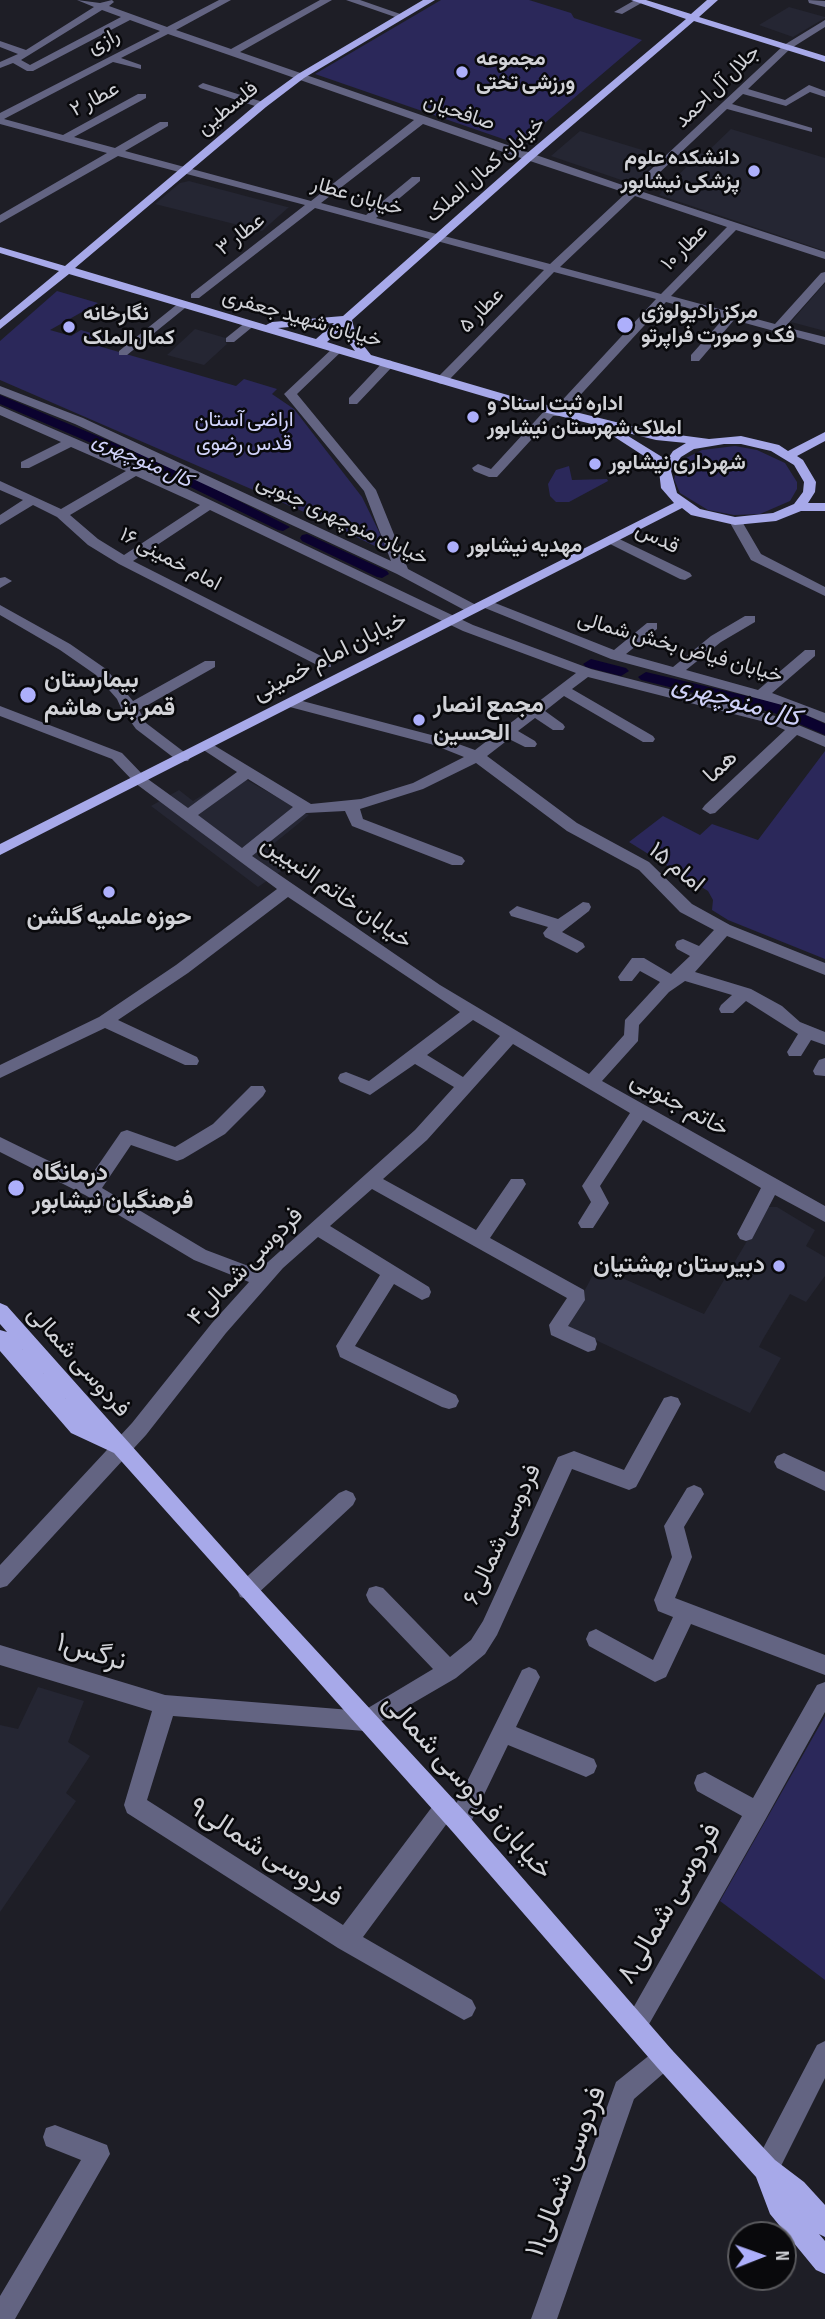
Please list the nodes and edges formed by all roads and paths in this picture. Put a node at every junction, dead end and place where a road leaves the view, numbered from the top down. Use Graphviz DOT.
graph roads {
  1 [pos="82,0"];
  2 [pos="226,0"];
  3 [pos="327,0"];
  4 [pos="351,0"];
  5 [pos="430,0"];
  6 [pos="713,0"];
  7 [pos="638,1"];
  8 [pos="812,1"];
  9 [pos="107,3"];
  10 [pos="825,4"];
  11 [pos="619,12"];
  12 [pos="130,16"];
  13 [pos="401,16"];
  14 [pos="692,18"];
  15 [pos="825,23"];
  16 [pos="170,30"];
  17 [pos="675,32"];
  18 [pos="737,32"];
  19 [pos="0,44"];
  20 [pos="787,47"];
  21 [pos="232,53"];
  22 [pos="27,54"];
  23 [pos="13,59"];
  24 [pos="113,59"];
  25 [pos="825,59"];
  26 [pos="1,64"];
  27 [pos="138,67"];
  28 [pos="301,76"];
  29 [pos="202,86"];
  30 [pos="741,91"];
  31 [pos="825,94"];
  32 [pos="142,96"];
  33 [pos="261,105"];
  34 [pos="726,106"];
  35 [pos="0,119"];
  36 [pos="421,120"];
  37 [pos="164,124"];
  38 [pos="808,130"];
  39 [pos="65,138"];
  40 [pos="118,151"];
  41 [pos="529,157"];
  42 [pos="184,170"];
  43 [pos="416,179"];
  44 [pos="635,192"];
  45 [pos="310,204"];
  46 [pos="0,220"];
  47 [pos="367,220"];
  48 [pos="735,225"];
  49 [pos="437,239"];
  50 [pos="0,250"];
  51 [pos="825,256"];
  52 [pos="66,269"];
  53 [pos="551,269"];
  54 [pos="825,275"];
  55 [pos="105,281"];
  56 [pos="40,292"];
  57 [pos="195,296"];
  58 [pos="663,298"];
  59 [pos="184,304"];
  60 [pos="732,316"];
  61 [pos="346,319"];
  62 [pos="254,325"];
  63 [pos="0,326"];
  64 [pos="778,328"];
  65 [pos="230,340"];
  66 [pos="825,341"];
  67 [pos="318,344"];
  68 [pos="338,349"];
  69 [pos="123,353"];
  70 [pos="367,358"];
  71 [pos="695,358"];
  72 [pos="388,364"];
  73 [pos="442,380"];
  74 [pos="0,390"];
  75 [pos="353,401"];
  76 [pos="0,410"];
  77 [pos="554,412"];
  78 [pos="594,423"];
  79 [pos="825,436"];
  80 [pos="72,441"];
  81 [pos="707,442"];
  82 [pos="789,455"];
  83 [pos="25,465"];
  84 [pos="667,465"];
  85 [pos="478,468"];
  86 [pos="137,470"];
  87 [pos="810,482"];
  88 [pos="0,485"];
  89 [pos="825,487"];
  90 [pos="32,500"];
  91 [pos="210,504"];
  92 [pos="681,504"];
  93 [pos="799,507"];
  94 [pos="825,508"];
  95 [pos="62,514"];
  96 [pos="0,521"];
  97 [pos="735,521"];
  98 [pos="301,525"];
  99 [pos="14,527"];
  100 [pos="281,537"];
  101 [pos="611,539"];
  102 [pos="124,561"];
  103 [pos="402,571"];
  104 [pos="685,576"];
  105 [pos="825,592"];
  106 [pos="479,606"];
  107 [pos="0,609"];
  108 [pos="750,619"];
  109 [pos="452,620"];
  110 [pos="652,626"];
  111 [pos="810,653"];
  112 [pos="615,656"];
  113 [pos="639,663"];
  114 [pos="210,664"];
  115 [pos="326,664"];
  116 [pos="586,672"];
  117 [pos="675,672"];
  118 [pos="628,683"];
  119 [pos="563,690"];
  120 [pos="761,695"];
  121 [pos="291,703"];
  122 [pos="130,710"];
  123 [pos="0,711"];
  124 [pos="535,711"];
  125 [pos="825,718"];
  126 [pos="558,727"];
  127 [pos="795,729"];
  128 [pos="508,732"];
  129 [pos="648,739"];
  130 [pos="825,742"];
  131 [pos="530,744"];
  132 [pos="207,746"];
  133 [pos="477,756"];
  134 [pos="183,758"];
  135 [pos="246,773"];
  136 [pos="141,780"];
  137 [pos="351,806"];
  138 [pos="307,808"];
  139 [pos="709,809"];
  140 [pos="188,815"];
  141 [pos="0,850"];
  142 [pos="243,855"];
  143 [pos="457,861"];
  144 [pos="288,889"];
  145 [pos="583,907"];
  146 [pos="517,912"];
  147 [pos="561,925"];
  148 [pos="724,929"];
  149 [pos="683,945"];
  150 [pos="577,947"];
  151 [pos="701,954"];
  152 [pos="825,969"];
  153 [pos="626,977"];
  154 [pos="674,984"];
  155 [pos="757,994"];
  156 [pos="727,1009"];
  157 [pos="471,1013"];
  158 [pos="105,1021"];
  159 [pos="808,1032"];
  160 [pos="511,1035"];
  161 [pos="825,1039"];
  162 [pos="796,1052"];
  163 [pos="416,1056"];
  164 [pos="191,1061"];
  165 [pos="0,1072"];
  166 [pos="346,1078"];
  167 [pos="591,1083"];
  168 [pos="466,1086"];
  169 [pos="257,1091"];
  170 [pos="640,1111"];
  171 [pos="0,1144"];
  172 [pos="370,1180"];
  173 [pos="517,1184"];
  174 [pos="772,1184"];
  175 [pos="91,1190"];
  176 [pos="825,1215"];
  177 [pos="587,1223"];
  178 [pos="317,1227"];
  179 [pos="746,1234"];
  180 [pos="479,1240"];
  181 [pos="390,1274"];
  182 [pos="264,1280"];
  183 [pos="422,1292"];
  184 [pos="0,1311"];
  185 [pos="0,1338"];
  186 [pos="588,1344"];
  187 [pos="449,1401"];
  188 [pos="671,1404"];
  189 [pos="120,1447"];
  190 [pos="784,1462"];
  191 [pos="825,1482"];
  192 [pos="694,1494"];
  193 [pos="345,1499"];
  194 [pos="0,1579"];
  195 [pos="247,1590"];
  196 [pos="376,1595"];
  197 [pos="686,1612"];
  198 [pos="596,1639"];
  199 [pos="0,1655"];
  200 [pos="825,1665"];
  201 [pos="449,1671"];
  202 [pos="529,1677"];
  203 [pos="825,1692"];
  204 [pos="165,1705"];
  205 [pos="365,1721"];
  206 [pos="502,1732"];
  207 [pos="586,1766"];
  208 [pos="705,1783"];
  209 [pos="757,1812"];
  210 [pos="453,1814"];
  211 [pos="346,1940"];
  212 [pos="464,2008"];
  213 [pos="636,2025"];
  214 [pos="825,2053"];
  215 [pos="664,2058"];
  216 [pos="55,2137"];
  217 [pos="766,2169"];
  218 [pos="825,2224"];
  219 [pos="825,2261"];
  220 [pos="1,2319"];
  221 [pos="544,2319"];
  1 -- 9 [label="street, صافحیان"];
  2 -- 16 [label="street, رازی"];
  3 -- 21 [label="street"];
  4 -- 13 [label="street"];
  5 -- 13 [label="main road, فلسطین"];
  6 -- 14 [label="main road, خیابان کمال الملک"];
  7 -- 11 [label="street"];
  7 -- 14 [label="main road"];
  8 -- 10 [label="street"];
  9 -- 12 [label="street, صافحیان"];
  9 -- 22 [label="street"];
  12 -- 16 [label="street, صافحیان"];
  12 -- 23 [label="street"];
  13 -- 28 [label="main road, فلسطین"];
  14 -- 17 [label="main road, خیابان کمال الملک"];
  14 -- 18 [label="main road"];
  15 -- 20 [label="street, جلال آل احمد"];
  16 -- 21 [label="street, صافحیان"];
  16 -- 24 [label="street, رازی"];
  17 -- 18 [label="main road"];
  17 -- 41 [label="main road, خیابان کمال الملک"];
  18 -- 20 [label="main road"];
  19 -- 22 [label="street"];
  20 -- 25 [label="main road"];
  20 -- 30 [label="street, جلال آل احمد"];
  21 -- 28 [label="street, صافحیان"];
  22 -- 23 [label="street"];
  23 -- 26 [label="street"];
  24 -- 27 [label="street"];
  24 -- 35 [label="street, رازی"];
  28 -- 33 [label="main road, فلسطین"];
  28 -- 36 [label="street, صافحیان"];
  29 -- 33 [label="street"];
  30 -- 31 [label="street"];
  30 -- 34 [label="street, جلال آل احمد"];
  32 -- 39 [label="street, عطار ۲"];
  33 -- 42 [label="main road, فلسطین"];
  34 -- 38 [label="street"];
  34 -- 44 [label="street, جلال آل احمد"];
  35 -- 39 [label="street, خیابان عطار"];
  36 -- 41 [label="street, صافحیان"];
  36 -- 45 [label="street, عطار ۳"];
  37 -- 40 [label="street"];
  39 -- 40 [label="street, خیابان عطار"];
  40 -- 42 [label="street, خیابان عطار"];
  40 -- 46 [label="street"];
  41 -- 44 [label="street, صافحیان"];
  41 -- 49 [label="main road, خیابان کمال الملک"];
  42 -- 45 [label="street, خیابان عطار"];
  42 -- 52 [label="main road, فلسطین"];
  43 -- 47 [label="street"];
  44 -- 48 [label="street, صافحیان"];
  44 -- 53 [label="street, جلال آل احمد"];
  45 -- 47 [label="street, خیابان عطار"];
  45 -- 57 [label="street, عطار ۳"];
  47 -- 49 [label="street, خیابان عطار"];
  48 -- 51 [label="street, صافحیان"];
  48 -- 58 [label="street, عطار ۱۰"];
  49 -- 53 [label="street, خیابان عطار"];
  49 -- 61 [label="main road, خیابان کمال الملک"];
  50 -- 52 [label="main road, خیابان شهید جعفری"];
  52 -- 55 [label="main road, خیابان شهید جعفری"];
  52 -- 56 [label="main road, فلسطین"];
  53 -- 58 [label="street, خیابان عطار"];
  53 -- 73 [label="street, عطار ۵"];
  54 -- 64 [label="street"];
  55 -- 56 [label="main road"];
  55 -- 59 [label="main road, خیابان شهید جعفری"];
  56 -- 63 [label="main road, فلسطین"];
  58 -- 60 [label="street, خیابان عطار"];
  58 -- 77 [label="street, عطار ۱۰"];
  59 -- 62 [label="main road, خیابان شهید جعفری"];
  59 -- 69 [label="street"];
  60 -- 64 [label="street, خیابان عطار"];
  60 -- 71 [label="street"];
  61 -- 62 [label="main road"];
  61 -- 67 [label="main road, خیابان کمال الملک"];
  61 -- 70 [label="main road"];
  62 -- 65 [label="street"];
  62 -- 67 [label="main road, خیابان شهید جعفری"];
  64 -- 66 [label="street, خیابان عطار"];
  67 -- 68 [label="main road, خیابان شهید جعفری"];
  68 -- 70 [label="main road, خیابان شهید جعفری"];
  68 -- 103 [label="street"];
  70 -- 72 [label="main road, خیابان شهید جعفری"];
  72 -- 73 [label="main road, خیابان شهید جعفری"];
  72 -- 75 [label="street"];
  73 -- 77 [label="main road, خیابان شهید جعفری"];
  74 -- 98 [label="street, خیابان منوچهری جنوبی"];
  76 -- 80 [label="street, خیابان منوچهری جنوبی"];
  77 -- 78 [label="main road, خیابان شهید جعفری"];
  77 -- 85 [label="street, عطار ۱۰"];
  78 -- 81 [label="main road, خیابان شهید جعفری"];
  78 -- 84 [label="main road, خیابان شهید جعفری"];
  79 -- 82 [label="main road"];
  80 -- 83 [label="street"];
  80 -- 86 [label="street, خیابان منوچهری جنوبی"];
  81 -- 82 [label="main road"];
  81 -- 84 [label="main road"];
  82 -- 87 [label="main road"];
  84 -- 92 [label="main road"];
  86 -- 91 [label="street, خیابان منوچهری جنوبی"];
  86 -- 95 [label="street"];
  87 -- 89 [label="main road"];
  87 -- 93 [label="main road"];
  88 -- 90 [label="street, امام خمینی ۱۶"];
  90 -- 95 [label="street, امام خمینی ۱۶"];
  90 -- 96 [label="street"];
  91 -- 100 [label="street, خیابان منوچهری جنوبی"];
  91 -- 102 [label="street"];
  92 -- 97 [label="main road"];
  92 -- 101 [label="main road, خیابان امام خمینی"];
  93 -- 94 [label="main road"];
  93 -- 97 [label="main road"];
  95 -- 102 [label="street, امام خمینی ۱۶"];
  96 -- 99 [label="street"];
  97 -- 105 [label="street"];
  98 -- 100 [label="street"];
  98 -- 103 [label="street, خیابان منوچهری جنوبی"];
  100 -- 109 [label="street, خیابان منوچهری جنوبی"];
  101 -- 104 [label="street, قدس"];
  101 -- 106 [label="main road, خیابان امام خمینی"];
  102 -- 115 [label="street, امام خمینی ۱۶"];
  103 -- 106 [label="street, خیابان منوچهری جنوبی"];
  106 -- 109 [label="main road, خیابان امام خمینی"];
  106 -- 112 [label="street, خیابان فیاض بخش شمالی"];
  107 -- 122 [label="street"];
  108 -- 117 [label="street"];
  109 -- 116 [label="street, خیابان فیاض بخش شمالی"];
  109 -- 121 [label="main road, خیابان امام خمینی"];
  110 -- 112 [label="street"];
  111 -- 120 [label="street"];
  112 -- 113 [label="street, خیابان فیاض بخش شمالی"];
  113 -- 117 [label="street, خیابان فیاض بخش شمالی"];
  113 -- 118 [label="street"];
  114 -- 122 [label="street"];
  116 -- 118 [label="street, خیابان فیاض بخش شمالی"];
  116 -- 119 [label="street"];
  117 -- 120 [label="street, خیابان فیاض بخش شمالی"];
  118 -- 127 [label="street, خیابان فیاض بخش شمالی"];
  119 -- 124 [label="street"];
  119 -- 129 [label="street"];
  120 -- 125 [label="street, خیابان فیاض بخش شمالی"];
  121 -- 132 [label="main road, خیابان امام خمینی"];
  121 -- 133 [label="street, امام ۱۵"];
  122 -- 134 [label="street"];
  123 -- 136 [label="street, خیابان خاتم النبیین"];
  124 -- 126 [label="street"];
  124 -- 128 [label="street"];
  127 -- 130 [label="street, خیابان فیاض بخش شمالی"];
  127 -- 139 [label="street, هما"];
  128 -- 131 [label="street"];
  128 -- 133 [label="street"];
  132 -- 134 [label="main road, خیابان امام خمینی"];
  132 -- 135 [label="street"];
  133 -- 137 [label="street"];
  133 -- 148 [label="street, امام ۱۵"];
  134 -- 136 [label="main road, خیابان امام خمینی"];
  135 -- 138 [label="street"];
  135 -- 140 [label="street"];
  136 -- 140 [label="street, خیابان خاتم النبیین"];
  136 -- 141 [label="main road, خیابان امام خمینی"];
  137 -- 138 [label="street"];
  137 -- 143 [label="street"];
  138 -- 142 [label="street"];
  140 -- 142 [label="street, خیابان خاتم النبیین"];
  142 -- 144 [label="street, خیابان خاتم النبیین"];
  144 -- 157 [label="street, خیابان خاتم النبیین"];
  144 -- 158 [label="street"];
  145 -- 147 [label="street"];
  146 -- 147 [label="street"];
  147 -- 150 [label="street"];
  148 -- 151 [label="street"];
  148 -- 152 [label="street, امام ۱۵"];
  149 -- 151 [label="street"];
  151 -- 154 [label="street"];
  153 -- 154 [label="street"];
  154 -- 155 [label="street"];
  154 -- 167 [label="street"];
  155 -- 156 [label="street"];
  155 -- 159 [label="street"];
  157 -- 160 [label="street, خیابان خاتم النبیین"];
  157 -- 163 [label="street"];
  158 -- 164 [label="street"];
  158 -- 165 [label="street"];
  159 -- 161 [label="street"];
  159 -- 162 [label="street"];
  160 -- 167 [label="street, خاتم جنوبی"];
  160 -- 168 [label="street, فردوسی شمالی۴"];
  163 -- 166 [label="street"];
  163 -- 168 [label="street"];
  167 -- 170 [label="street, خاتم جنوبی"];
  168 -- 172 [label="street, فردوسی شمالی۴"];
  169 -- 175 [label="street"];
  170 -- 174 [label="street, خاتم جنوبی"];
  170 -- 177 [label="street"];
  171 -- 175 [label="street"];
  172 -- 178 [label="street, فردوسی شمالی۴"];
  172 -- 180 [label="street"];
  173 -- 180 [label="street"];
  174 -- 176 [label="street, خاتم جنوبی"];
  174 -- 179 [label="street"];
  175 -- 182 [label="street"];
  178 -- 181 [label="street"];
  178 -- 182 [label="street, فردوسی شمالی۴"];
  180 -- 186 [label="street"];
  181 -- 183 [label="street"];
  181 -- 187 [label="street"];
  182 -- 189 [label="street, فردوسی شمالی۴"];
  184 -- 189 [label="main road, فردوسی شمالی"];
  185 -- 189 [label="main road, فردوسی شمالی"];
  188 -- 201 [label="street, فردوسی شمالی۶"];
  189 -- 194 [label="street, فردوسی شمالی۴"];
  189 -- 195 [label="main road, خیابان فردوسی شمالی"];
  190 -- 191 [label="street"];
  192 -- 197 [label="street"];
  193 -- 195 [label="street"];
  195 -- 205 [label="main road, خیابان فردوسی شمالی"];
  196 -- 201 [label="street"];
  197 -- 198 [label="street"];
  197 -- 200 [label="street"];
  199 -- 204 [label="street, نرگس۱"];
  201 -- 205 [label="street, فردوسی شمالی۶"];
  202 -- 206 [label="street, فردوسی شمالی۹"];
  203 -- 209 [label="street, فردوسی شمالی۸"];
  204 -- 205 [label="street, نرگس۱"];
  204 -- 211 [label="street, فردوسی شمالی۹"];
  205 -- 210 [label="main road, خیابان فردوسی شمالی"];
  206 -- 207 [label="street"];
  206 -- 210 [label="street, فردوسی شمالی۹"];
  208 -- 209 [label="street"];
  209 -- 213 [label="street, فردوسی شمالی۸"];
  210 -- 211 [label="street, فردوسی شمالی۹"];
  210 -- 213 [label="main road, خیابان فردوسی شمالی"];
  211 -- 212 [label="street"];
  213 -- 215 [label="main road, خیابان فردوسی شمالی"];
  214 -- 217 [label="street"];
  215 -- 217 [label="main road, خیابان فردوسی شمالی"];
  215 -- 221 [label="street, فردوسی شمالی۱۱"];
  216 -- 220 [label="street"];
  217 -- 218 [label="main road, خیابان فردوسی شمالی"];
  217 -- 219 [label="main road, خیابان فردوسی شمالی"];
}
